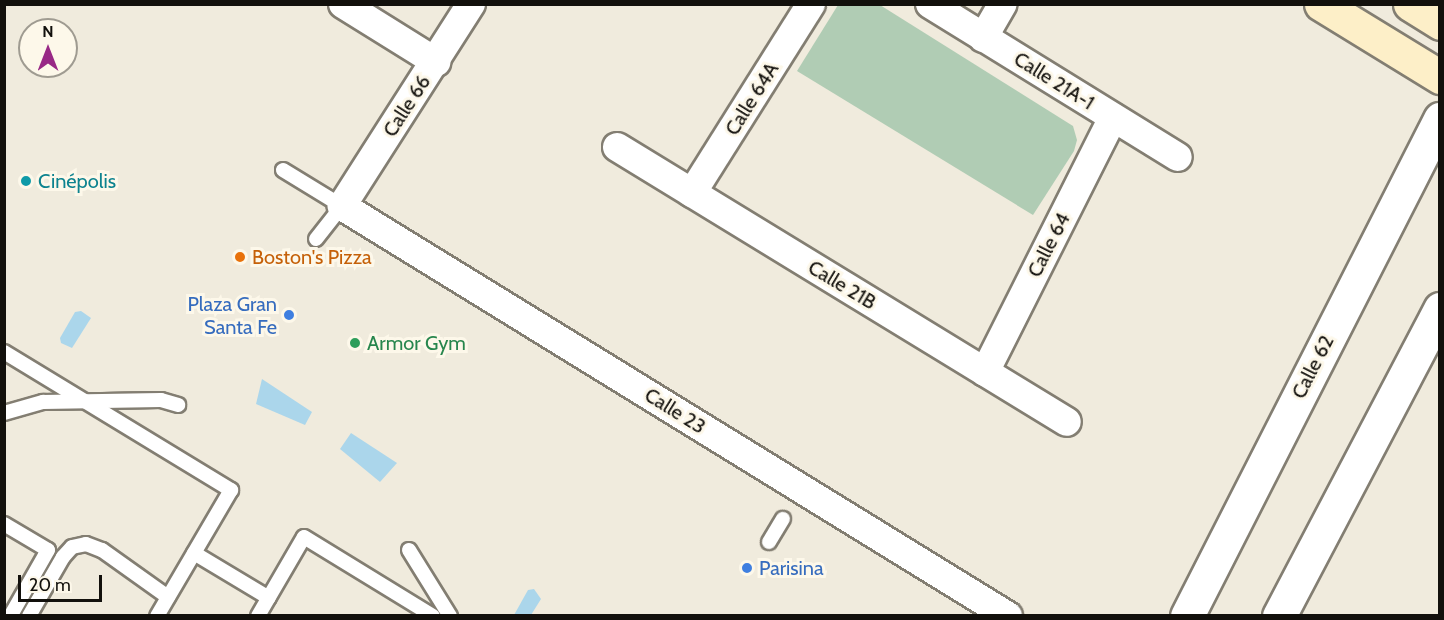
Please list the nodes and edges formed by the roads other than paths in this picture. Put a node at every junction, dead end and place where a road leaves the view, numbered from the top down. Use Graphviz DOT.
graph roads {
  1 [pos="343,4"];
  2 [pos="471,4"];
  3 [pos="811,4"];
  4 [pos="1003,4"];
  5 [pos="1321,4"];
  6 [pos="1410,4"];
  7 [pos="946,9"];
  8 [pos="1440,23"];
  9 [pos="983,38"];
  10 [pos="436,62"];
  11 [pos="1440,77"];
  12 [pos="1113,117"];
  13 [pos="1440,119"];
  14 [pos="617,147"];
  15 [pos="1178,157"];
  16 [pos="283,170"];
  17 [pos="692,193"];
  18 [pos="342,206"];
  19 [pos="316,239"];
  20 [pos="1440,309"];
  21 [pos="4,352"];
  22 [pos="985,372"];
  23 [pos="86,402"];
  24 [pos="178,405"];
  25 [pos="4,413"];
  26 [pos="1067,422"];
  27 [pos="783,519"];
  28 [pos="4,524"];
  29 [pos="769,542"];
  30 [pos="409,550"];
  31 [pos="194,553"];
  32 [pos="168,597"];
  33 [pos="269,598"];
  34 [pos="11,612"];
  35 [pos="29,615"];
  36 [pos="157,615"];
  37 [pos="258,615"];
  38 [pos="433,615"];
  39 [pos="450,615"];
  40 [pos="1008,615"];
  41 [pos="1187,615"];
  42 [pos="1279,615"];
  1 -- 10 [label="street"];
  2 -- 10 [label="street, Calle 66"];
  3 -- 17 [label="street, Calle 64A"];
  4 -- 9 [label="street"];
  5 -- 11 [label="main road"];
  6 -- 8 [label="main road"];
  7 -- 9 [label="street, Calle 21A-1"];
  9 -- 12 [label="street, Calle 21A-1"];
  10 -- 18 [label="street, Calle 66"];
  12 -- 15 [label="street, Calle 21A-1"];
  12 -- 22 [label="street, Calle 64"];
  13 -- 41 [label="street, Calle 62"];
  14 -- 17 [label="street, Calle 21B"];
  16 -- 18 [label="lane"];
  17 -- 22 [label="street, Calle 21B"];
  18 -- 19 [label="lane"];
  18 -- 40 [label="street, Calle 23"];
  20 -- 42 [label="street"];
  21 -- 23 [label="lane"];
  22 -- 26 [label="street, Calle 21B"];
  23 -- 24 [label="lane"];
  23 -- 25 [label="lane"];
  23 -- 31 [label="lane"];
  27 -- 29 [label="lane"];
  28 -- 34 [label="lane"];
  30 -- 39 [label="lane"];
  31 -- 32 [label="lane"];
  31 -- 33 [label="lane"];
  32 -- 35 [label="lane"];
  32 -- 36 [label="lane"];
  33 -- 37 [label="lane"];
  33 -- 38 [label="lane"];
}
